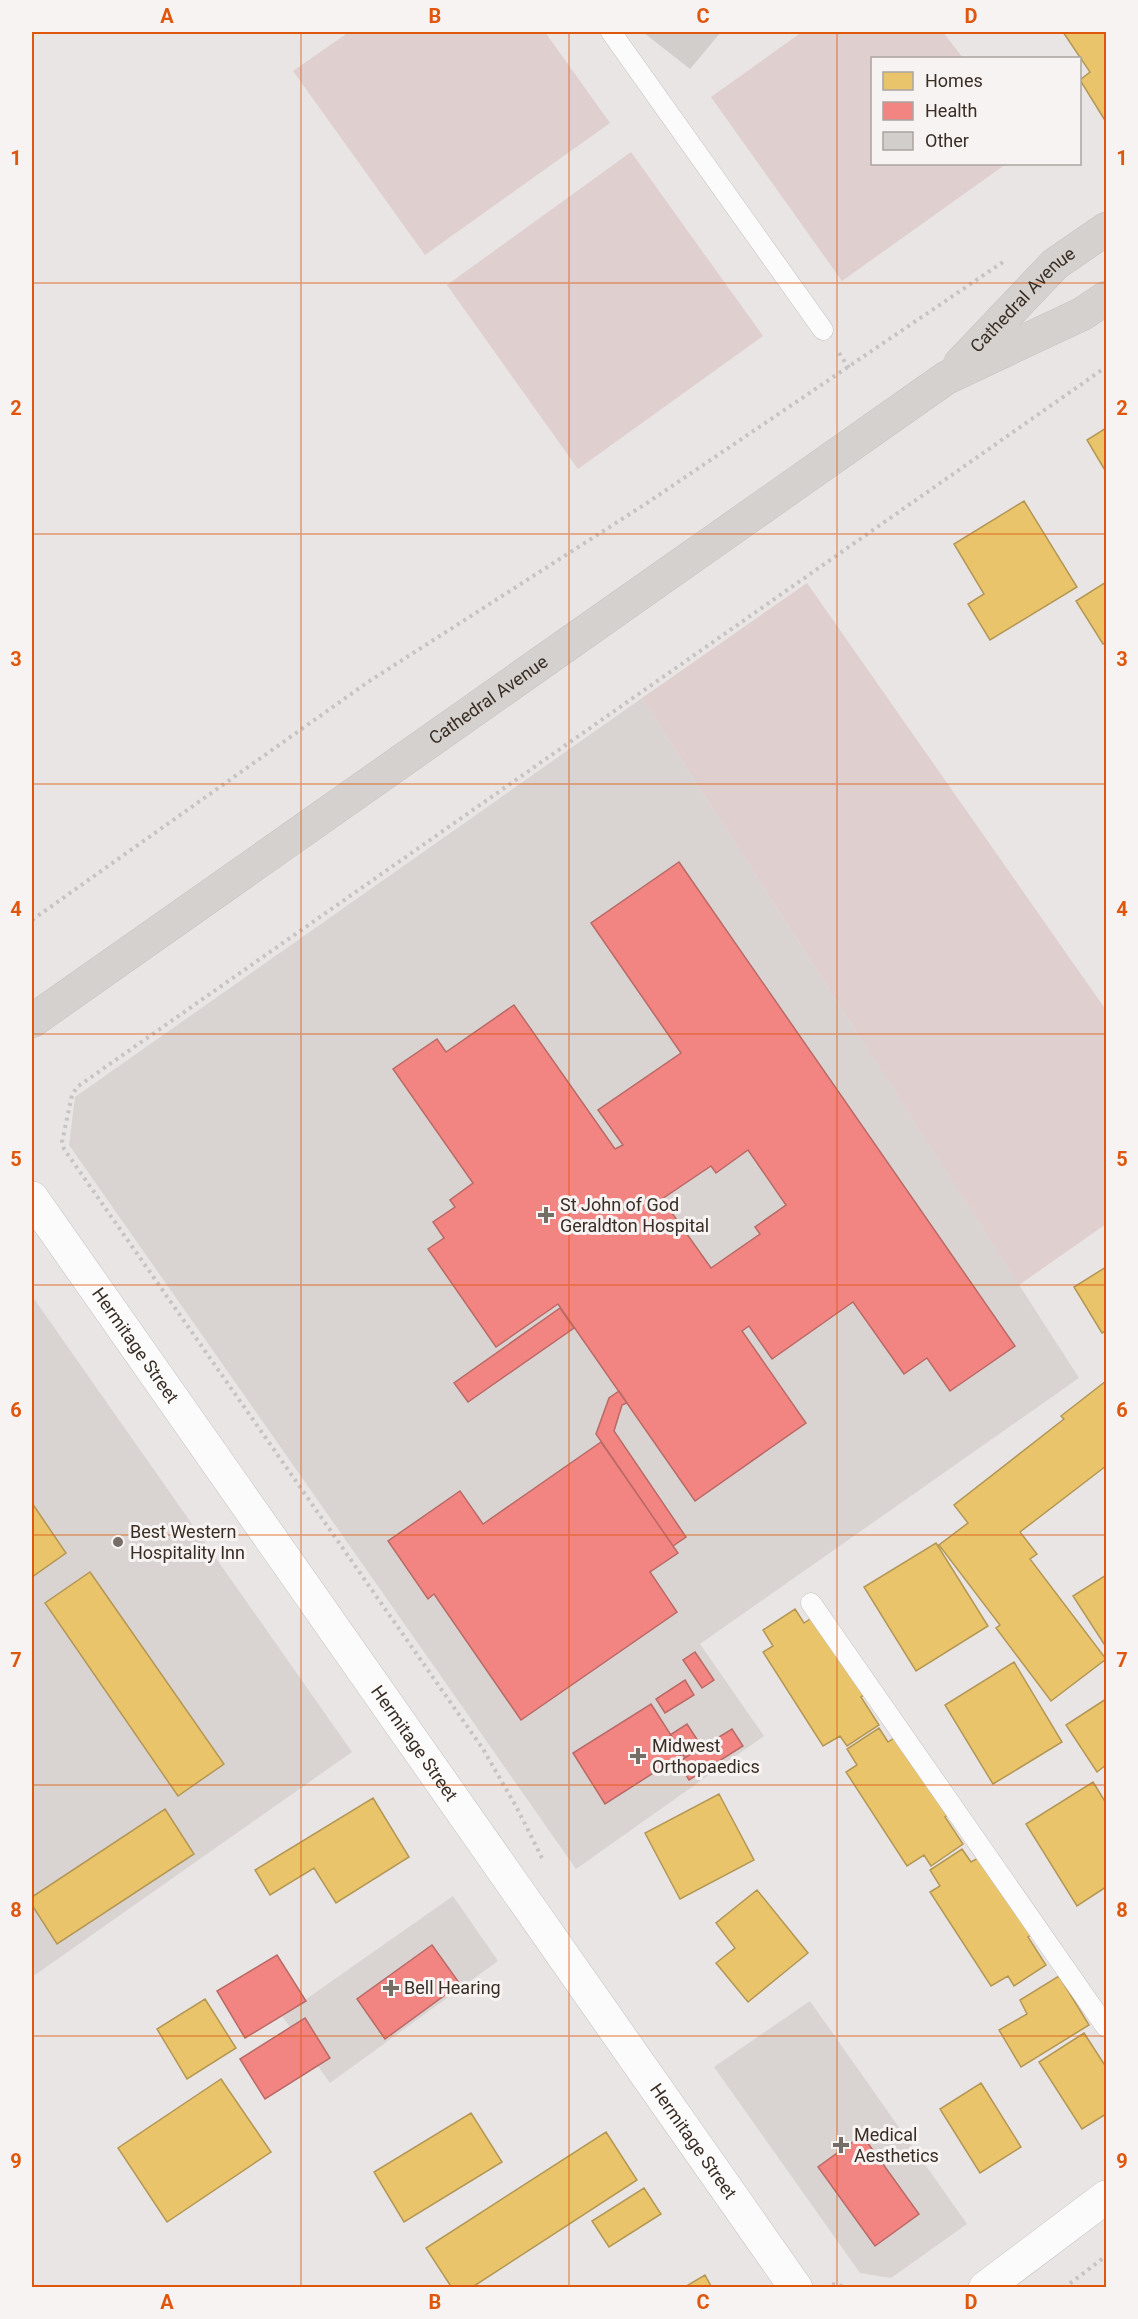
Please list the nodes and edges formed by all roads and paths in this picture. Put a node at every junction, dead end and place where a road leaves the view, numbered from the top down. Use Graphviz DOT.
graph roads {
  1 [pos="611,32"];
  2 [pos="1107,229"];
  3 [pos="1011,257"];
  4 [pos="1107,298"];
  5 [pos="823,330"];
  6 [pos="1107,367"];
  7 [pos="946,378"];
  8 [pos="32,920"];
  9 [pos="32,1022"];
  10 [pos="32,1198"];
  11 [pos="812,1603"];
  12 [pos="546,1868"];
  13 [pos="1107,2027"];
  14 [pos="1107,2197"];
  15 [pos="1107,2256"];
  16 [pos="828,2280"];
  17 [pos="796,2288"];
  18 [pos="852,2288"];
  19 [pos="862,2288"];
  20 [pos="898,2288"];
  21 [pos="985,2288"];
  22 [pos="1064,2288"];
  1 -- 5 [label="lane"];
  2 -- 7 [label="main road, Cathedral Avenue"];
  3 -- 8 [label="path"];
  4 -- 7 [label="main road, Cathedral Avenue"];
  6 -- 12 [label="path"];
  7 -- 9 [label="main road, Cathedral Avenue"];
  10 -- 17 [label="street, Hermitage Street"];
  11 -- 13 [label="lane"];
  14 -- 21 [label="street"];
  15 -- 22 [label="path"];
  16 -- 18 [label="path"];
  19 -- 20 [label="path"];
}
